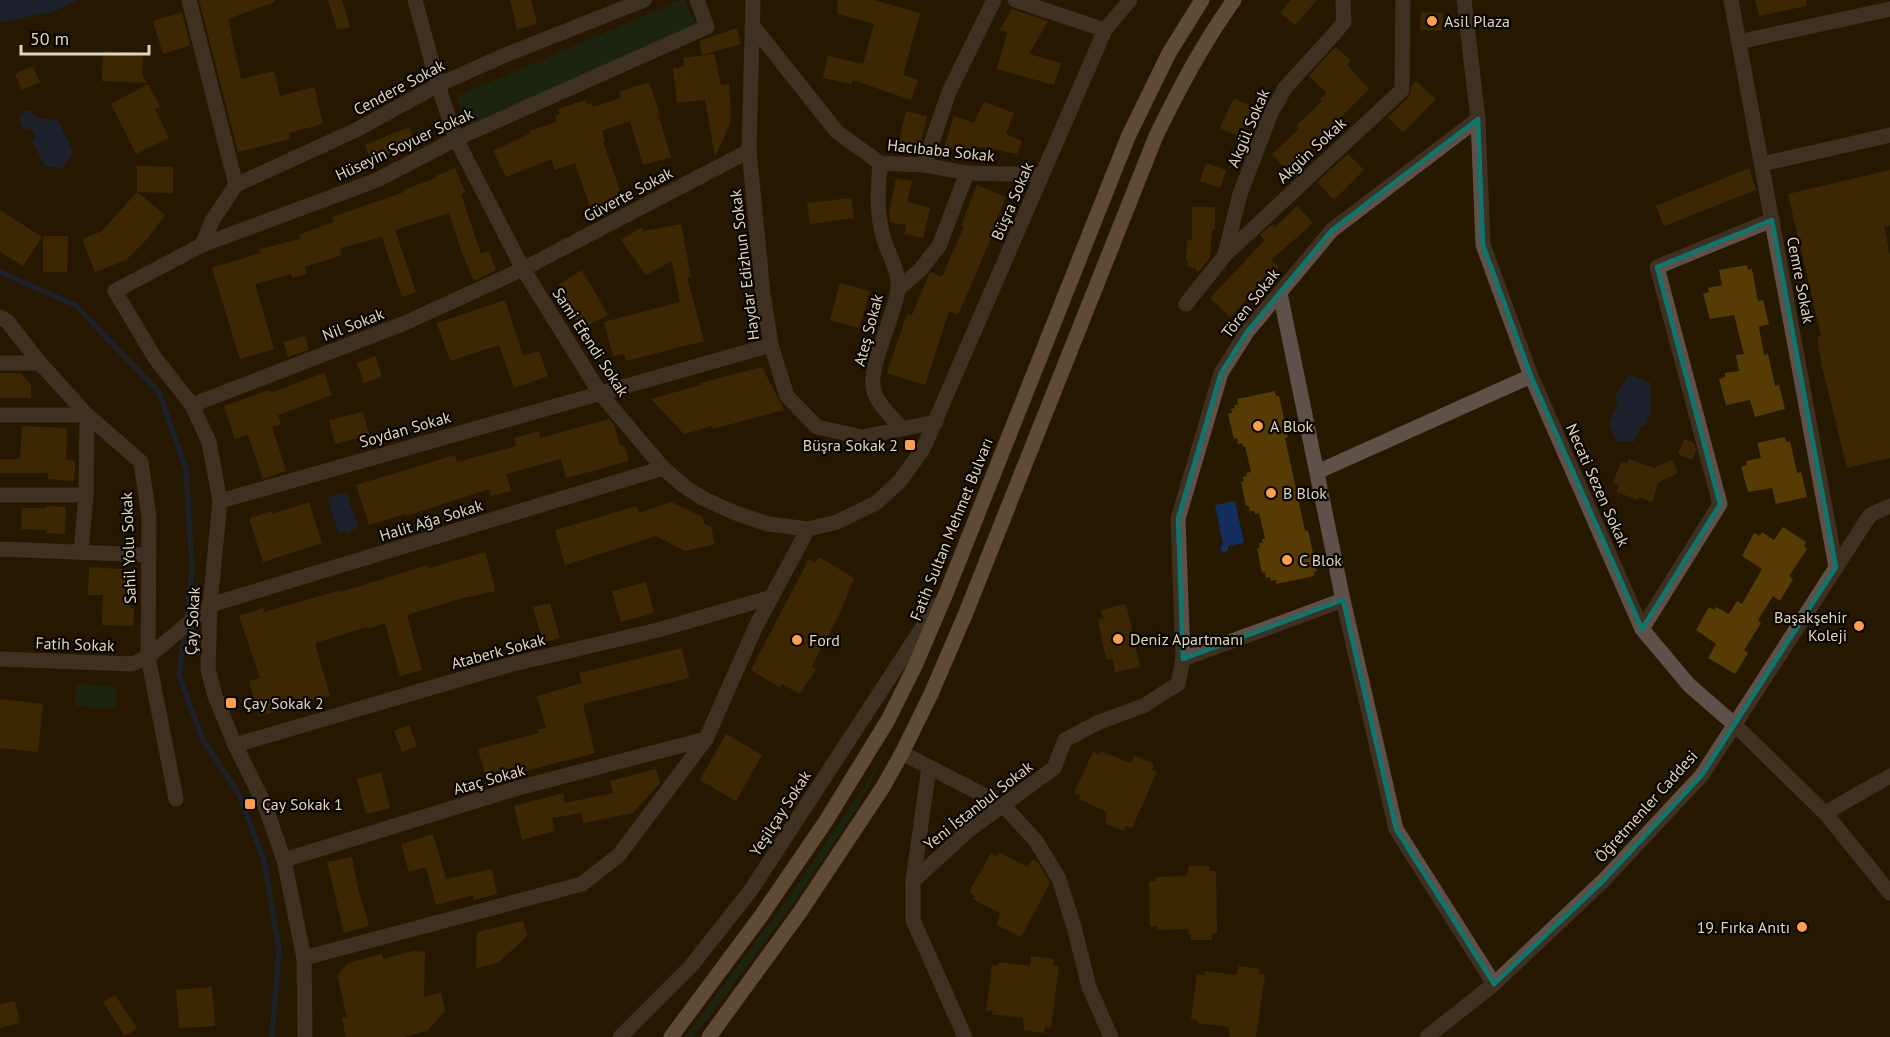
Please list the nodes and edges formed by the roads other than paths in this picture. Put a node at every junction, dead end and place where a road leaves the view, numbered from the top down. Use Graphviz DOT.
graph roads {
  1 [pos="189,0"];
  2 [pos="415,0"];
  3 [pos="644,0"];
  4 [pos="697,0"];
  5 [pos="753,0"];
  6 [pos="994,0"];
  7 [pos="1015,0"];
  8 [pos="1130,0"];
  9 [pos="1202,0"];
  10 [pos="1234,0"];
  11 [pos="1343,0"];
  12 [pos="1403,0"];
  13 [pos="1464,0"];
  14 [pos="1731,0"];
  15 [pos="1890,9"];
  16 [pos="753,26"];
  17 [pos="1105,30"];
  18 [pos="1738,42"];
  19 [pos="438,86"];
  20 [pos="1478,119"];
  21 [pos="1890,135"];
  22 [pos="456,139"];
  23 [pos="749,151"];
  24 [pos="880,163"];
  25 [pos="1761,164"];
  26 [pos="924,165"];
  27 [pos="967,173"];
  28 [pos="1042,175"];
  29 [pos="236,184"];
  30 [pos="1772,220"];
  31 [pos="202,245"];
  32 [pos="1225,255"];
  33 [pos="523,269"];
  34 [pos="898,289"];
  35 [pos="115,291"];
  36 [pos="1280,293"];
  37 [pos="1186,304"];
  38 [pos="0,317"];
  39 [pos="771,345"];
  40 [pos="0,363"];
  41 [pos="40,363"];
  42 [pos="1531,376"];
  43 [pos="600,393"];
  44 [pos="192,405"];
  45 [pos="0,415"];
  46 [pos="87,415"];
  47 [pos="936,422"];
  48 [pos="902,428"];
  49 [pos="663,468"];
  50 [pos="1317,472"];
  51 [pos="0,495"];
  52 [pos="86,495"];
  53 [pos="220,501"];
  54 [pos="1890,506"];
  55 [pos="808,529"];
  56 [pos="0,549"];
  57 [pos="81,552"];
  58 [pos="149,555"];
  59 [pos="1836,567"];
  60 [pos="947,591"];
  61 [pos="772,597"];
  62 [pos="1343,600"];
  63 [pos="210,605"];
  64 [pos="1642,629"];
  65 [pos="148,657"];
  66 [pos="1183,658"];
  67 [pos="0,659"];
  68 [pos="1735,725"];
  69 [pos="706,739"];
  70 [pos="235,745"];
  71 [pos="902,753"];
  72 [pos="929,767"];
  73 [pos="1890,776"];
  74 [pos="176,799"];
  75 [pos="1003,805"];
  76 [pos="1824,813"];
  77 [pos="284,860"];
  78 [pos="913,881"];
  79 [pos="1890,893"];
  80 [pos="304,958"];
  81 [pos="1494,984"];
  82 [pos="305,1037"];
  83 [pos="620,1037"];
  84 [pos="671,1037"];
  85 [pos="709,1037"];
  86 [pos="965,1037"];
  87 [pos="1111,1037"];
  88 [pos="1427,1037"];
  1 -- 29 [label="street"];
  2 -- 19 [label="street, Sami Efendi Sokak"];
  3 -- 19 [label="street, Cendere Sokak"];
  4 -- 22 [label="street, Hüseyin Soyuer Sokak"];
  5 -- 16 [label="street, Haydar Edizhun Sokak"];
  6 -- 26 [label="street"];
  7 -- 17 [label="street"];
  8 -- 17 [label="street, Büşra Sokak"];
  9 -- 60 [label="main road, Fatih Sultan Mehmet Bulvarı"];
  10 -- 71 [label="main road"];
  11 -- 32 [label="street, Akgül Sokak"];
  12 -- 32 [label="street, Akgün Sokak"];
  13 -- 20 [label="street, Necati Sezen Sokak"];
  14 -- 18 [label="street, Cemre Sokak"];
  15 -- 18 [label="street"];
  16 -- 23 [label="street, Haydar Edizhun Sokak"];
  16 -- 24 [label="street, Hacıbaba Sokak"];
  17 -- 28 [label="street, Büşra Sokak"];
  18 -- 25 [label="street, Cemre Sokak"];
  19 -- 22 [label="street, Sami Efendi Sokak"];
  19 -- 29 [label="street, Cendere Sokak"];
  20 -- 36 [label="street, Tören Sokak"];
  20 -- 42 [label="street, Necati Sezen Sokak"];
  21 -- 25 [label="street"];
  22 -- 31 [label="street, Hüseyin Soyuer Sokak"];
  22 -- 33 [label="street, Sami Efendi Sokak"];
  23 -- 33 [label="street, Güverte Sokak"];
  23 -- 39 [label="street, Haydar Edizhun Sokak"];
  24 -- 26 [label="street, Hacıbaba Sokak"];
  24 -- 34 [label="street, Ateş Sokak"];
  25 -- 30 [label="street, Cemre Sokak"];
  26 -- 27 [label="street, Hacıbaba Sokak"];
  27 -- 28 [label="street, Hacıbaba Sokak"];
  27 -- 34 [label="street"];
  28 -- 47 [label="street, Büşra Sokak"];
  29 -- 31 [label="street"];
  30 -- 59 [label="street, Cemre Sokak"];
  30 -- 64 [label="street"];
  31 -- 35 [label="street, Hüseyin Soyuer Sokak"];
  32 -- 37 [label="street, Akgün Sokak"];
  33 -- 43 [label="street, Sami Efendi Sokak"];
  33 -- 44 [label="street, Nil Sokak"];
  34 -- 48 [label="street, Ateş Sokak"];
  35 -- 44 [label="street, Çay Sokak"];
  36 -- 50 [label="street"];
  36 -- 66 [label="street, Tören Sokak"];
  38 -- 41 [label="street, Sahil Yolu Sokak"];
  39 -- 43 [label="street, Soydan Sokak"];
  39 -- 48 [label="street, Haydar Edizhun Sokak"];
  40 -- 41 [label="street"];
  41 -- 46 [label="street, Sahil Yolu Sokak"];
  42 -- 50 [label="street"];
  42 -- 64 [label="street, Necati Sezen Sokak"];
  43 -- 49 [label="street, Sami Efendi Sokak"];
  43 -- 53 [label="street, Soydan Sokak"];
  44 -- 53 [label="street, Çay Sokak"];
  45 -- 46 [label="street"];
  46 -- 52 [label="street"];
  46 -- 58 [label="street, Sahil Yolu Sokak"];
  47 -- 48 [label="street, Haydar Edizhun Sokak"];
  47 -- 55 [label="street, Sami Efendi Sokak"];
  49 -- 55 [label="street, Sami Efendi Sokak"];
  49 -- 63 [label="street, Halit Ağa Sokak"];
  50 -- 62 [label="street"];
  51 -- 52 [label="street"];
  52 -- 57 [label="street"];
  53 -- 63 [label="street, Çay Sokak"];
  54 -- 59 [label="street, Öğretmenler Caddesi"];
  55 -- 61 [label="street"];
  56 -- 57 [label="street"];
  57 -- 58 [label="street"];
  58 -- 65 [label="street, Sahil Yolu Sokak"];
  59 -- 68 [label="street, Öğretmenler Caddesi"];
  60 -- 83 [label="street, Yeşilçay Sokak"];
  60 -- 84 [label="main road, Fatih Sultan Mehmet Bulvarı"];
  61 -- 69 [label="street"];
  61 -- 70 [label="street, Ataberk Sokak"];
  62 -- 66 [label="street"];
  62 -- 81 [label="street"];
  63 -- 65 [label="street"];
  63 -- 70 [label="street, Çay Sokak"];
  64 -- 68 [label="street, Necati Sezen Sokak"];
  65 -- 67 [label="street, Fatih Sokak"];
  65 -- 74 [label="street, Sahil Yolu Sokak"];
  66 -- 75 [label="street, Yeni İstanbul Sokak"];
  68 -- 76 [label="street, Necati Sezen Sokak"];
  68 -- 81 [label="street, Öğretmenler Caddesi"];
  69 -- 77 [label="street, Ataç Sokak"];
  69 -- 80 [label="street"];
  70 -- 77 [label="street, Çay Sokak"];
  71 -- 72 [label="street"];
  71 -- 85 [label="main road"];
  72 -- 75 [label="street"];
  72 -- 78 [label="street"];
  73 -- 76 [label="street"];
  75 -- 78 [label="street, Yeni İstanbul Sokak"];
  75 -- 87 [label="street"];
  76 -- 79 [label="street, Necati Sezen Sokak"];
  77 -- 80 [label="street, Çay Sokak"];
  78 -- 86 [label="street"];
  80 -- 82 [label="street, Çay Sokak"];
  81 -- 88 [label="street, Öğretmenler Caddesi"];
}
